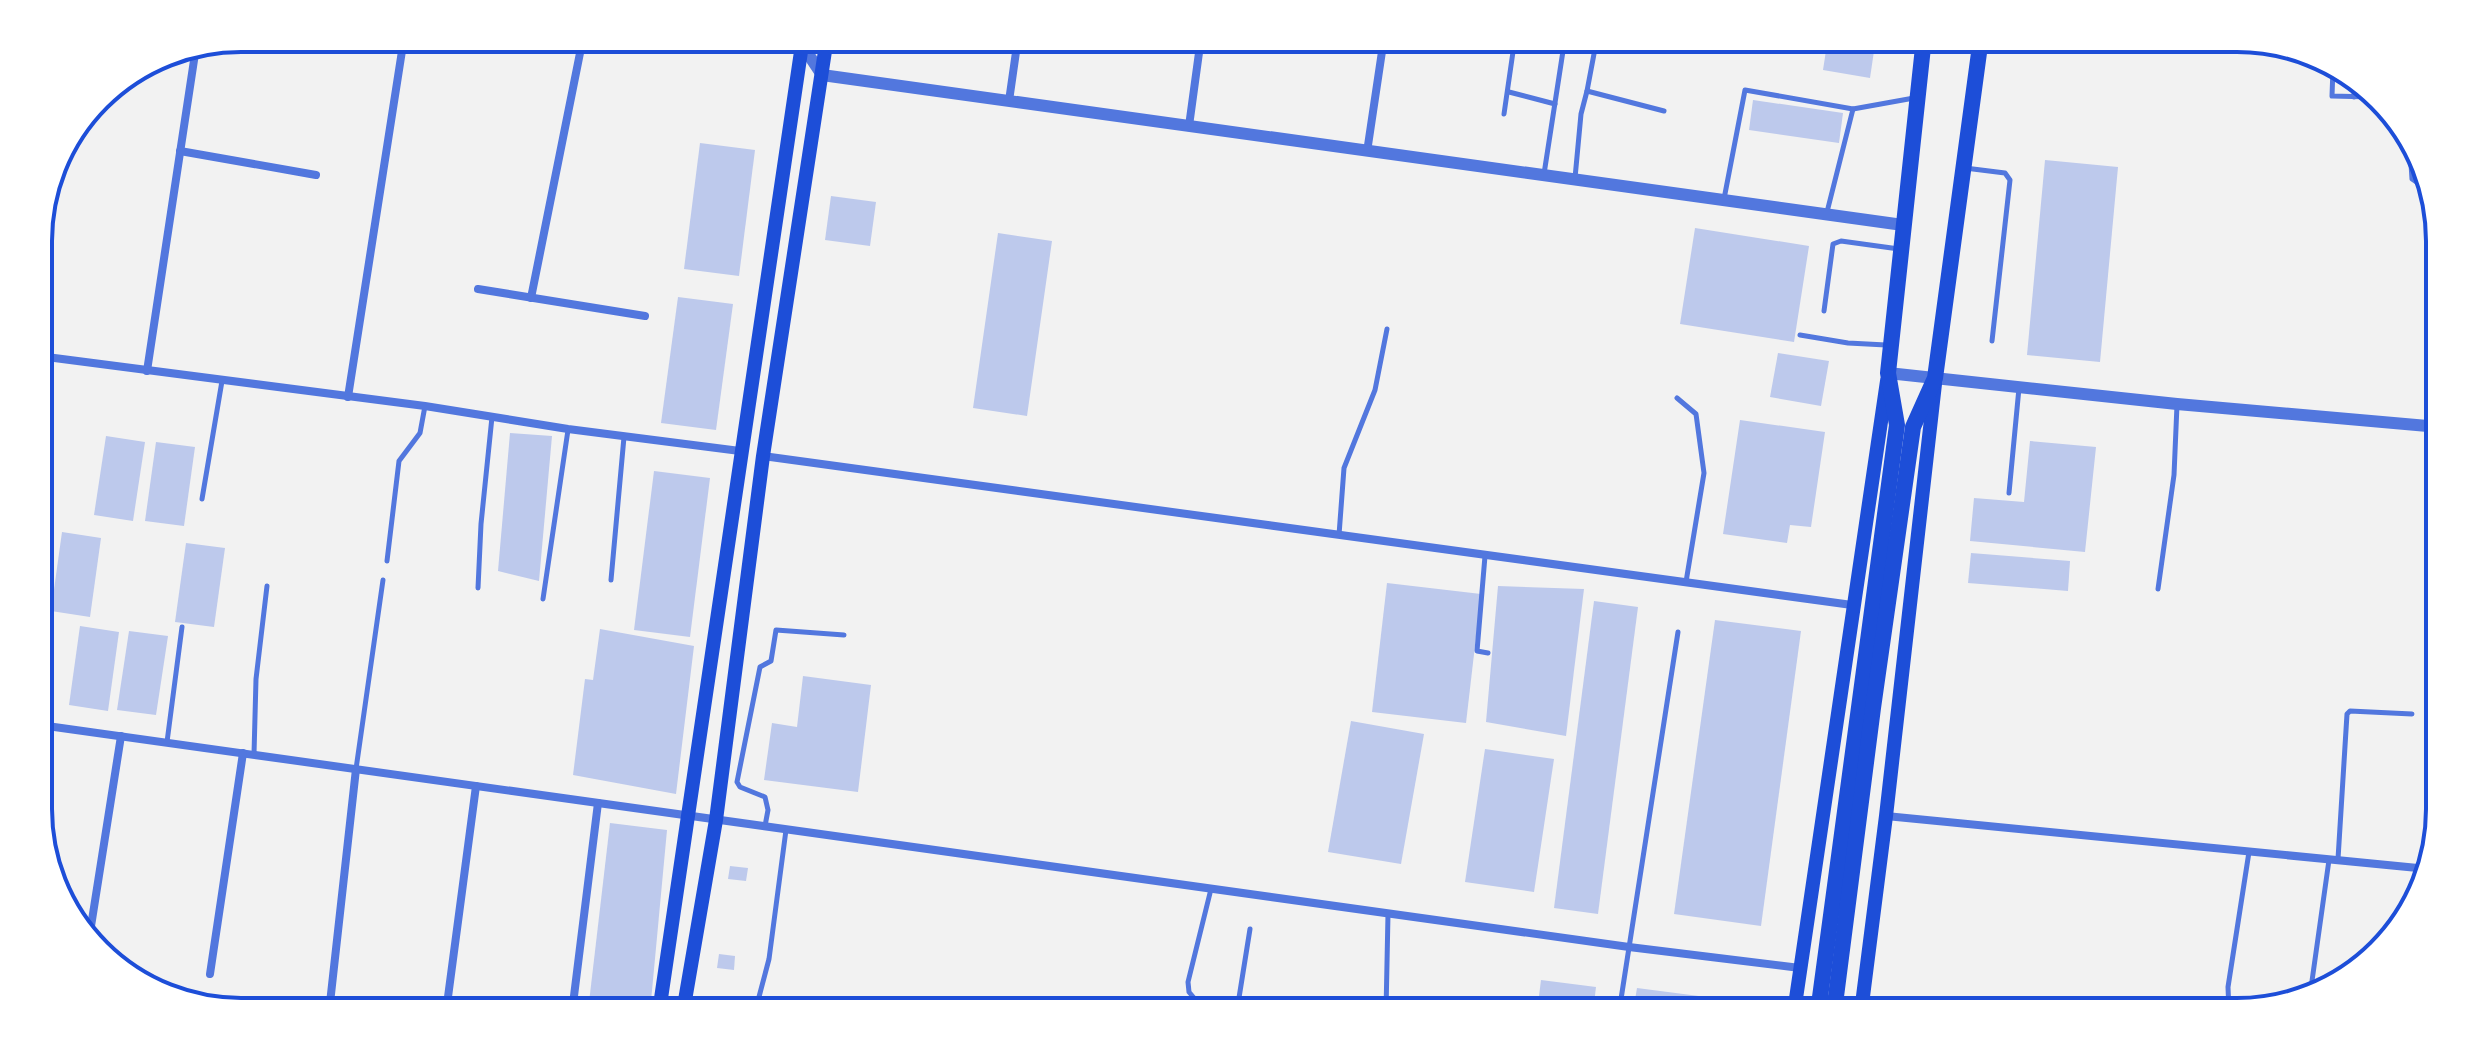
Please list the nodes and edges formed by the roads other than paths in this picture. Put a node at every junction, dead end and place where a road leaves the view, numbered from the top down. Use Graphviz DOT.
graph roads {
  1 [pos="402,52"];
  2 [pos="580,52"];
  3 [pos="799,52"];
  4 [pos="808,52"];
  5 [pos="825,52"];
  6 [pos="1016,52"];
  7 [pos="1199,52"];
  8 [pos="1382,52"];
  9 [pos="1513,52"];
  10 [pos="1563,52"];
  11 [pos="1594,52"];
  12 [pos="1921,52"];
  13 [pos="1979,52"];
  14 [pos="194,58"];
  15 [pos="822,75"];
  16 [pos="2333,78"];
  17 [pos="1587,91"];
  18 [pos="1509,92"];
  19 [pos="2354,93"];
  20 [pos="1917,97"];
  21 [pos="2354,97"];
  22 [pos="2359,97"];
  23 [pos="1009,101"];
  24 [pos="1555,104"];
  25 [pos="1853,109"];
  26 [pos="1664,111"];
  27 [pos="1504,114"];
  28 [pos="1189,126"];
  29 [pos="180,151"];
  30 [pos="1367,152"];
  31 [pos="1964,168"];
  32 [pos="316,175"];
  33 [pos="1544,175"];
  34 [pos="1575,179"];
  35 [pos="1724,200"];
  36 [pos="1826,214"];
  37 [pos="1903,225"];
  38 [pos="1900,249"];
  39 [pos="478,289"];
  40 [pos="531,298"];
  41 [pos="1824,311"];
  42 [pos="645,316"];
  43 [pos="1387,329"];
  44 [pos="1800,335"];
  45 [pos="1992,341"];
  46 [pos="1891,345"];
  47 [pos="52,358"];
  48 [pos="147,371"];
  49 [pos="1888,373"];
  50 [pos="1935,378"];
  51 [pos="222,381"];
  52 [pos="2019,387"];
  53 [pos="348,397"];
  54 [pos="1677,398"];
  55 [pos="2177,404"];
  56 [pos="425,406"];
  57 [pos="492,416"];
  58 [pos="2426,426"];
  59 [pos="568,429"];
  60 [pos="625,436"];
  61 [pos="740,451"];
  62 [pos="763,456"];
  63 [pos="2009,493"];
  64 [pos="202,499"];
  65 [pos="1339,535"];
  66 [pos="1485,555"];
  67 [pos="387,561"];
  68 [pos="383,580"];
  69 [pos="611,580"];
  70 [pos="1686,582"];
  71 [pos="267,586"];
  72 [pos="478,588"];
  73 [pos="2158,589"];
  74 [pos="543,599"];
  75 [pos="1852,605"];
  76 [pos="182,627"];
  77 [pos="1678,632"];
  78 [pos="844,635"];
  79 [pos="1488,653"];
  80 [pos="2412,714"];
  81 [pos="52,727"];
  82 [pos="121,736"];
  83 [pos="167,742"];
  84 [pos="243,753"];
  85 [pos="254,755"];
  86 [pos="356,769"];
  87 [pos="476,786"];
  88 [pos="598,803"];
  89 [pos="688,815"];
  90 [pos="1886,816"];
  91 [pos="716,820"];
  92 [pos="765,827"];
  93 [pos="786,830"];
  94 [pos="2249,851"];
  95 [pos="2334,860"];
  96 [pos="2417,868"];
  97 [pos="1211,888"];
  98 [pos="1388,913"];
  99 [pos="91,924"];
  100 [pos="1250,929"];
  101 [pos="1629,947"];
  102 [pos="1800,968"];
  103 [pos="210,974"];
  104 [pos="2312,983"];
  105 [pos="331,998"];
  106 [pos="448,998"];
  107 [pos="574,998"];
  108 [pos="661,998"];
  109 [pos="685,998"];
  110 [pos="759,998"];
  111 [pos="1194,998"];
  112 [pos="1239,998"];
  113 [pos="1386,998"];
  114 [pos="1621,998"];
  115 [pos="1796,998"];
  116 [pos="1820,998"];
  117 [pos="1836,998"];
  118 [pos="1863,998"];
  119 [pos="2228,998"];
  1 -- 53 [label="street"];
  2 -- 40 [label="street"];
  3 -- 61 [label="main road"];
  4 -- 15 [label="street"];
  5 -- 15 [label="main road"];
  6 -- 23 [label="street"];
  7 -- 28 [label="street"];
  8 -- 30 [label="street"];
  9 -- 18 [label="lane"];
  10 -- 24 [label="lane"];
  11 -- 17 [label="lane"];
  12 -- 20 [label="main road"];
  13 -- 31 [label="main road"];
  14 -- 29 [label="street"];
  15 -- 23 [label="street"];
  15 -- 62 [label="main road"];
  16 -- 21 [label="lane"];
  17 -- 26 [label="lane"];
  17 -- 34 [label="lane"];
  18 -- 24 [label="lane"];
  18 -- 27 [label="lane"];
  19 -- 21 [label="lane"];
  20 -- 25 [label="lane"];
  20 -- 37 [label="main road"];
  21 -- 22 [label="lane"];
  23 -- 28 [label="street"];
  24 -- 33 [label="lane"];
  25 -- 35 [label="lane"];
  25 -- 36 [label="lane"];
  28 -- 30 [label="street"];
  29 -- 32 [label="street"];
  29 -- 48 [label="street"];
  30 -- 33 [label="street"];
  31 -- 45 [label="lane"];
  31 -- 50 [label="main road"];
  33 -- 34 [label="street"];
  34 -- 35 [label="street"];
  35 -- 36 [label="street"];
  36 -- 37 [label="street"];
  37 -- 38 [label="main road"];
  38 -- 41 [label="lane"];
  38 -- 46 [label="main road"];
  39 -- 40 [label="street"];
  40 -- 42 [label="street"];
  43 -- 65 [label="lane"];
  44 -- 46 [label="lane"];
  46 -- 49 [label="main road"];
  47 -- 48 [label="street"];
  48 -- 51 [label="street"];
  49 -- 50 [label="street"];
  49 -- 75 [label="main road"];
  49 -- 116 [label="main road"];
  50 -- 52 [label="street"];
  50 -- 90 [label="main road"];
  50 -- 117 [label="main road"];
  51 -- 53 [label="street"];
  51 -- 64 [label="lane"];
  52 -- 55 [label="street"];
  52 -- 63 [label="lane"];
  53 -- 56 [label="street"];
  54 -- 70 [label="lane"];
  55 -- 58 [label="street"];
  55 -- 73 [label="lane"];
  56 -- 57 [label="street"];
  56 -- 67 [label="lane"];
  57 -- 59 [label="street"];
  57 -- 72 [label="lane"];
  59 -- 60 [label="street"];
  59 -- 74 [label="lane"];
  60 -- 61 [label="street"];
  60 -- 69 [label="lane"];
  61 -- 89 [label="main road"];
  62 -- 65 [label="street"];
  62 -- 91 [label="main road"];
  65 -- 66 [label="street"];
  66 -- 70 [label="street"];
  66 -- 79 [label="lane"];
  68 -- 86 [label="lane"];
  70 -- 75 [label="street"];
  71 -- 85 [label="lane"];
  75 -- 102 [label="main road"];
  76 -- 83 [label="lane"];
  77 -- 101 [label="lane"];
  78 -- 92 [label="lane"];
  80 -- 95 [label="lane"];
  81 -- 82 [label="street"];
  82 -- 83 [label="street"];
  82 -- 99 [label="street"];
  83 -- 84 [label="street"];
  84 -- 85 [label="street"];
  84 -- 103 [label="street"];
  85 -- 86 [label="street"];
  86 -- 87 [label="street"];
  86 -- 105 [label="street"];
  87 -- 88 [label="street"];
  87 -- 106 [label="street"];
  88 -- 89 [label="street"];
  88 -- 107 [label="street"];
  89 -- 91 [label="street"];
  89 -- 108 [label="main road"];
  90 -- 94 [label="street"];
  90 -- 118 [label="main road"];
  91 -- 92 [label="street"];
  91 -- 109 [label="main road"];
  92 -- 93 [label="street"];
  93 -- 97 [label="street"];
  93 -- 110 [label="lane"];
  94 -- 95 [label="street"];
  94 -- 119 [label="lane"];
  95 -- 96 [label="street"];
  95 -- 104 [label="lane"];
  97 -- 98 [label="street"];
  97 -- 111 [label="lane"];
  98 -- 101 [label="street"];
  98 -- 113 [label="lane"];
  100 -- 112 [label="lane"];
  101 -- 102 [label="street"];
  101 -- 114 [label="lane"];
  102 -- 115 [label="main road"];
}
